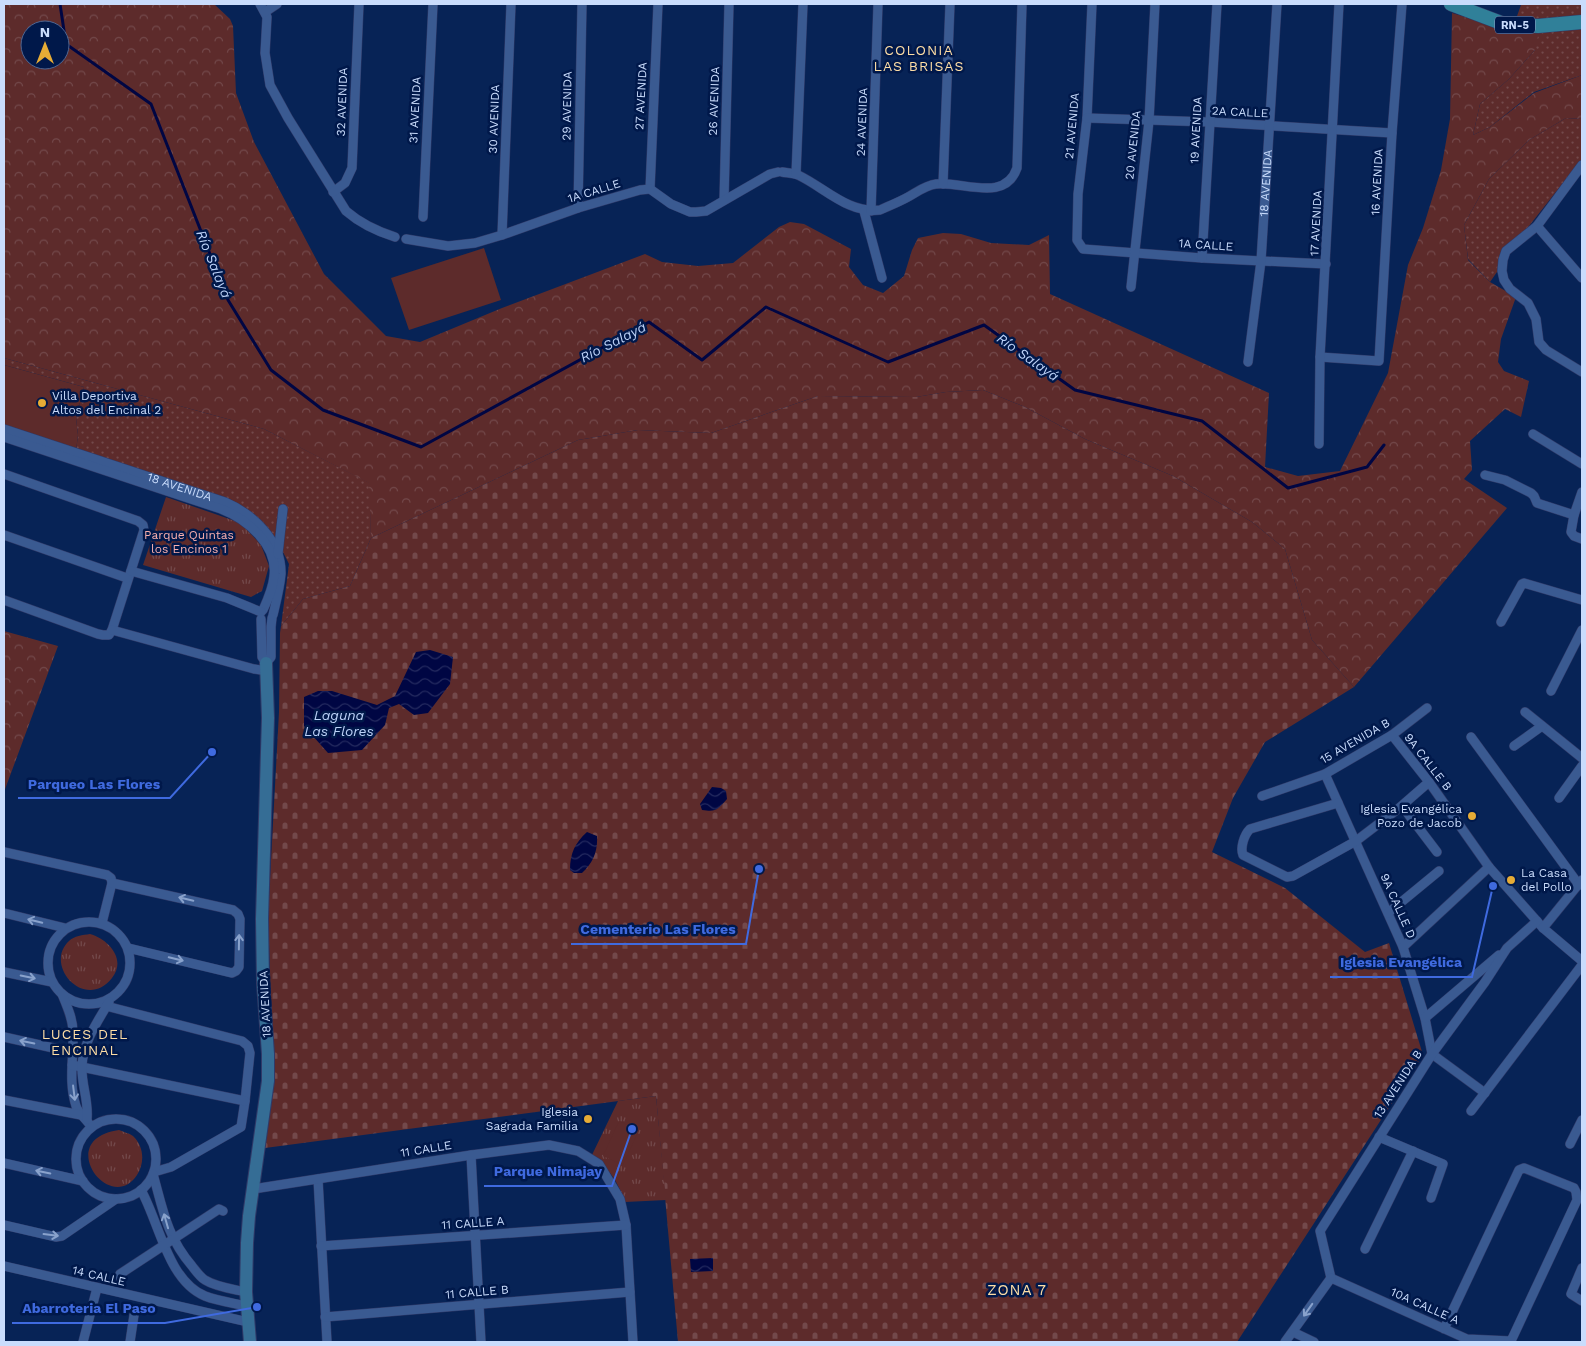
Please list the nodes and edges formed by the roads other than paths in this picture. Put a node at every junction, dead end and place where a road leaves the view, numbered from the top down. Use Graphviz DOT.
graph roads {
  1 [pos="260,4"];
  2 [pos="277,4"];
  3 [pos="359,4"];
  4 [pos="433,4"];
  5 [pos="510,4"];
  6 [pos="582,4"];
  7 [pos="658,4"];
  8 [pos="729,4"];
  9 [pos="803,4"];
  10 [pos="878,4"];
  11 [pos="950,4"];
  12 [pos="1022,4"];
  13 [pos="1092,4"];
  14 [pos="1154,4"];
  15 [pos="1217,4"];
  16 [pos="1277,4"];
  17 [pos="1339,4"];
  18 [pos="1402,4"];
  19 [pos="1451,4"];
  20 [pos="265,12"];
  21 [pos="1582,22"];
  22 [pos="1087,118"];
  23 [pos="1149,121"];
  24 [pos="1209,122"];
  25 [pos="1270,126"];
  26 [pos="1333,130"];
  27 [pos="1392,133"];
  28 [pos="1582,165"];
  29 [pos="796,174"];
  30 [pos="943,184"];
  31 [pos="650,189"];
  32 [pos="333,192"];
  33 [pos="724,200"];
  34 [pos="578,208"];
  35 [pos="868,211"];
  36 [pos="423,217"];
  37 [pos="1537,226"];
  38 [pos="502,235"];
  39 [pos="395,236"];
  40 [pos="406,240"];
  41 [pos="1084,249"];
  42 [pos="1134,252"];
  43 [pos="1202,258"];
  44 [pos="1260,261"];
  45 [pos="1326,264"];
  46 [pos="882,278"];
  47 [pos="1582,278"];
  48 [pos="1131,288"];
  49 [pos="1320,358"];
  50 [pos="1248,362"];
  51 [pos="1582,372"];
  52 [pos="4,429"];
  53 [pos="1533,434"];
  54 [pos="4,437"];
  55 [pos="1319,444"];
  56 [pos="1582,464"];
  57 [pos="4,474"];
  58 [pos="1485,476"];
  59 [pos="1582,492"];
  60 [pos="284,509"];
  61 [pos="1574,515"];
  62 [pos="4,534"];
  63 [pos="1582,539"];
  64 [pos="278,554"];
  65 [pos="129,574"];
  66 [pos="4,600"];
  67 [pos="1582,600"];
  68 [pos="262,614"];
  69 [pos="273,617"];
  70 [pos="1501,622"];
  71 [pos="112,630"];
  72 [pos="1582,630"];
  73 [pos="266,667"];
  74 [pos="1551,691"];
  75 [pos="1427,708"];
  76 [pos="1525,712"];
  77 [pos="1542,726"];
  78 [pos="1392,735"];
  79 [pos="1471,737"];
  80 [pos="1514,746"];
  81 [pos="1582,758"];
  82 [pos="1582,766"];
  83 [pos="1325,774"];
  84 [pos="1429,782"];
  85 [pos="1262,796"];
  86 [pos="1559,798"];
  87 [pos="1338,803"];
  88 [pos="1402,806"];
  89 [pos="1356,842"];
  90 [pos="4,852"];
  91 [pos="1437,852"];
  92 [pos="1489,867"];
  93 [pos="1439,871"];
  94 [pos="112,883"];
  95 [pos="1581,883"];
  96 [pos="4,913"];
  97 [pos="1388,913"];
  98 [pos="102,923"];
  99 [pos="1540,925"];
  100 [pos="65,928"];
  101 [pos="1403,947"];
  102 [pos="128,948"];
  103 [pos="1506,948"];
  104 [pos="1582,961"];
  105 [pos="1582,966"];
  106 [pos="4,972"];
  107 [pos="52,982"];
  108 [pos="62,994"];
  109 [pos="108,1003"];
  110 [pos="1424,1018"];
  111 [pos="4,1037"];
  112 [pos="73,1052"];
  113 [pos="84,1054"];
  114 [pos="1432,1054"];
  115 [pos="77,1065"];
  116 [pos="1485,1093"];
  117 [pos="4,1100"];
  118 [pos="245,1101"];
  119 [pos="1471,1111"];
  120 [pos="1582,1120"];
  121 [pos="86,1121"];
  122 [pos="1379,1137"];
  123 [pos="1570,1144"];
  124 [pos="1413,1152"];
  125 [pos="471,1155"];
  126 [pos="4,1163"];
  127 [pos="153,1173"];
  128 [pos="318,1179"];
  129 [pos="82,1181"];
  130 [pos="253,1189"];
  131 [pos="141,1190"];
  132 [pos="116,1198"];
  133 [pos="1432,1198"];
  134 [pos="223,1211"];
  135 [pos="4,1225"];
  136 [pos="626,1225"];
  137 [pos="476,1235"];
  138 [pos="173,1239"];
  139 [pos="163,1245"];
  140 [pos="321,1246"];
  141 [pos="1365,1250"];
  142 [pos="4,1266"];
  143 [pos="1582,1272"];
  144 [pos="121,1278"];
  145 [pos="1331,1278"];
  146 [pos="211,1283"];
  147 [pos="97,1288"];
  148 [pos="246,1292"];
  149 [pos="630,1292"];
  150 [pos="206,1296"];
  151 [pos="1582,1300"];
  152 [pos="479,1304"];
  153 [pos="246,1306"];
  154 [pos="134,1315"];
  155 [pos="325,1317"];
  156 [pos="248,1322"];
  157 [pos="1444,1329"];
  158 [pos="1293,1332"];
  159 [pos="1467,1340"];
  160 [pos="83,1342"];
  161 [pos="130,1342"];
  162 [pos="250,1342"];
  163 [pos="327,1342"];
  164 [pos="481,1342"];
  165 [pos="633,1342"];
  166 [pos="1285,1342"];
  167 [pos="1314,1342"];
  1 -- 20 [label="street"];
  2 -- 20 [label="street"];
  3 -- 32 [label="street, 32 AVENIDA"];
  4 -- 36 [label="street, 31 AVENIDA"];
  5 -- 38 [label="street, 30 AVENIDA"];
  6 -- 34 [label="street, 29 AVENIDA"];
  7 -- 31 [label="street, 27 AVENIDA"];
  8 -- 33 [label="street, 26 AVENIDA"];
  9 -- 29 [label="street"];
  10 -- 35 [label="street, 24 AVENIDA"];
  11 -- 30 [label="street"];
  12 -- 30 [label="street"];
  13 -- 22 [label="street, 21 AVENIDA"];
  14 -- 23 [label="street, 20 AVENIDA"];
  15 -- 24 [label="street, 19 AVENIDA"];
  16 -- 25 [label="street, 18 AVENIDA"];
  17 -- 26 [label="street, 17 AVENIDA"];
  18 -- 27 [label="street, 16 AVENIDA"];
  19 -- 21 [label="main road, RN-5"];
  20 -- 32 [label="street"];
  22 -- 23 [label="street, 2A CALLE"];
  22 -- 41 [label="street, 21 AVENIDA"];
  23 -- 24 [label="street, 2A CALLE"];
  23 -- 42 [label="street, 20 AVENIDA"];
  24 -- 25 [label="street, 2A CALLE"];
  24 -- 43 [label="street, 19 AVENIDA"];
  25 -- 26 [label="street, 2A CALLE"];
  25 -- 44 [label="street, 18 AVENIDA"];
  26 -- 27 [label="street, 2A CALLE"];
  26 -- 45 [label="street, 17 AVENIDA"];
  27 -- 49 [label="street, 16 AVENIDA"];
  28 -- 37 [label="street"];
  29 -- 33 [label="street"];
  29 -- 35 [label="street"];
  30 -- 35 [label="street"];
  31 -- 33 [label="street"];
  31 -- 34 [label="street, 1A CALLE"];
  32 -- 39 [label="street"];
  34 -- 38 [label="street, 1A CALLE"];
  35 -- 46 [label="street, 24 AVENIDA"];
  37 -- 47 [label="street"];
  37 -- 51 [label="street"];
  38 -- 40 [label="street, 1A CALLE"];
  41 -- 42 [label="street, 1A CALLE"];
  42 -- 43 [label="street, 1A CALLE"];
  42 -- 48 [label="street, 20 AVENIDA"];
  43 -- 44 [label="street, 1A CALLE"];
  44 -- 45 [label="street, 1A CALLE"];
  44 -- 50 [label="street, 18 AVENIDA"];
  45 -- 49 [label="street, 17 AVENIDA"];
  49 -- 55 [label="street, 17 AVENIDA"];
  52 -- 64 [label="street, 18 AVENIDA"];
  53 -- 56 [label="street"];
  54 -- 68 [label="street, 18 AVENIDA"];
  57 -- 65 [label="street"];
  58 -- 61 [label="street"];
  59 -- 61 [label="street"];
  60 -- 64 [label="street"];
  61 -- 63 [label="street"];
  62 -- 65 [label="street"];
  64 -- 69 [label="street, 18 AVENIDA"];
  65 -- 68 [label="street"];
  65 -- 71 [label="street"];
  66 -- 71 [label="street"];
  67 -- 70 [label="street"];
  68 -- 69 [label="street"];
  68 -- 73 [label="street, 18 AVENIDA"];
  69 -- 73 [label="street, 18 AVENIDA"];
  71 -- 73 [label="street"];
  72 -- 74 [label="street"];
  73 -- 130 [label="street, 18 AVENIDA"];
  75 -- 78 [label="street, 15 AVENIDA B"];
  76 -- 77 [label="street"];
  77 -- 80 [label="street"];
  77 -- 81 [label="street"];
  78 -- 83 [label="street, 15 AVENIDA B"];
  78 -- 84 [label="street, 9A CALLE B"];
  79 -- 95 [label="street"];
  82 -- 86 [label="street"];
  83 -- 85 [label="street, 15 AVENIDA B"];
  83 -- 87 [label="street, 9A CALLE D"];
  84 -- 88 [label="street"];
  84 -- 92 [label="street, 9A CALLE B"];
  87 -- 89 [label="street, 9A CALLE D"];
  87 -- 89 [label="street"];
  88 -- 89 [label="street"];
  88 -- 91 [label="street"];
  89 -- 97 [label="street, 9A CALLE D"];
  90 -- 94 [label="street"];
  92 -- 99 [label="street, 9A CALLE B"];
  92 -- 101 [label="street"];
  93 -- 97 [label="street"];
  94 -- 98 [label="street"];
  102 -- 94 [label="street, one-way"];
  95 -- 99 [label="street, 13 AVENIDA B"];
  100 -- 96 [label="street, one-way"];
  97 -- 101 [label="street, 9A CALLE D"];
  98 -- 100 [label="street"];
  98 -- 102 [label="street"];
  99 -- 103 [label="street, 13 AVENIDA B"];
  99 -- 104 [label="street, 9A CALLE B"];
  100 -- 107 [label="street"];
  101 -- 110 [label="street, 9A CALLE D"];
  102 -- 109 [label="street"];
  103 -- 110 [label="street"];
  103 -- 114 [label="street, 13 AVENIDA B"];
  105 -- 116 [label="street"];
  106 -- 107 [label="street, one-way"];
  107 -- 108 [label="street"];
  108 -- 109 [label="street"];
  108 -- 112 [label="street"];
  109 -- 113 [label="street"];
  109 -- 118 [label="street"];
  110 -- 114 [label="street, 9A CALLE D"];
  112 -- 111 [label="street, one-way"];
  112 -- 113 [label="street"];
  112 -- 115 [label="street"];
  113 -- 115 [label="street"];
  114 -- 116 [label="street"];
  114 -- 122 [label="street, 13 AVENIDA B"];
  115 -- 118 [label="street"];
  115 -- 121 [label="street"];
  116 -- 119 [label="street"];
  117 -- 121 [label="street"];
  118 -- 127 [label="street"];
  120 -- 123 [label="street"];
  121 -- 127 [label="street"];
  121 -- 129 [label="street"];
  122 -- 124 [label="street"];
  122 -- 145 [label="street, 13 AVENIDA B"];
  124 -- 133 [label="street"];
  124 -- 141 [label="street"];
  125 -- 128 [label="street, 11 CALLE"];
  125 -- 136 [label="street, 11 CALLE"];
  125 -- 137 [label="street"];
  129 -- 126 [label="street, one-way"];
  127 -- 131 [label="street"];
  138 -- 127 [label="street, one-way"];
  128 -- 130 [label="street, 11 CALLE"];
  128 -- 140 [label="street"];
  129 -- 132 [label="street"];
  130 -- 148 [label="street, 18 AVENIDA"];
  131 -- 132 [label="street"];
  131 -- 139 [label="street"];
  135 -- 132 [label="street, one-way"];
  134 -- 138 [label="street"];
  136 -- 137 [label="street, 11 CALLE A"];
  136 -- 149 [label="street"];
  137 -- 140 [label="street, 11 CALLE A"];
  137 -- 152 [label="street"];
  138 -- 139 [label="street"];
  138 -- 146 [label="street"];
  139 -- 144 [label="street"];
  139 -- 150 [label="street"];
  140 -- 155 [label="street"];
  142 -- 147 [label="street, 14 CALLE"];
  143 -- 151 [label="street"];
  145 -- 157 [label="street, 10A CALLE A"];
  145 -- 158 [label="street, one-way"];
  146 -- 148 [label="street"];
  146 -- 150 [label="street"];
  147 -- 156 [label="street, 14 CALLE"];
  147 -- 160 [label="street"];
  148 -- 153 [label="street, 18 AVENIDA"];
  149 -- 152 [label="street, 11 CALLE B"];
  149 -- 165 [label="street"];
  150 -- 153 [label="street"];
  152 -- 155 [label="street, 11 CALLE B"];
  152 -- 164 [label="street"];
  153 -- 156 [label="street, 18 AVENIDA"];
  154 -- 161 [label="street"];
  155 -- 163 [label="street"];
  156 -- 162 [label="street, 18 AVENIDA"];
  157 -- 159 [label="street, 10A CALLE A"];
  157 -- 159 [label="street, 10A CALLE A"];
  158 -- 166 [label="street"];
  158 -- 167 [label="street"];
}
